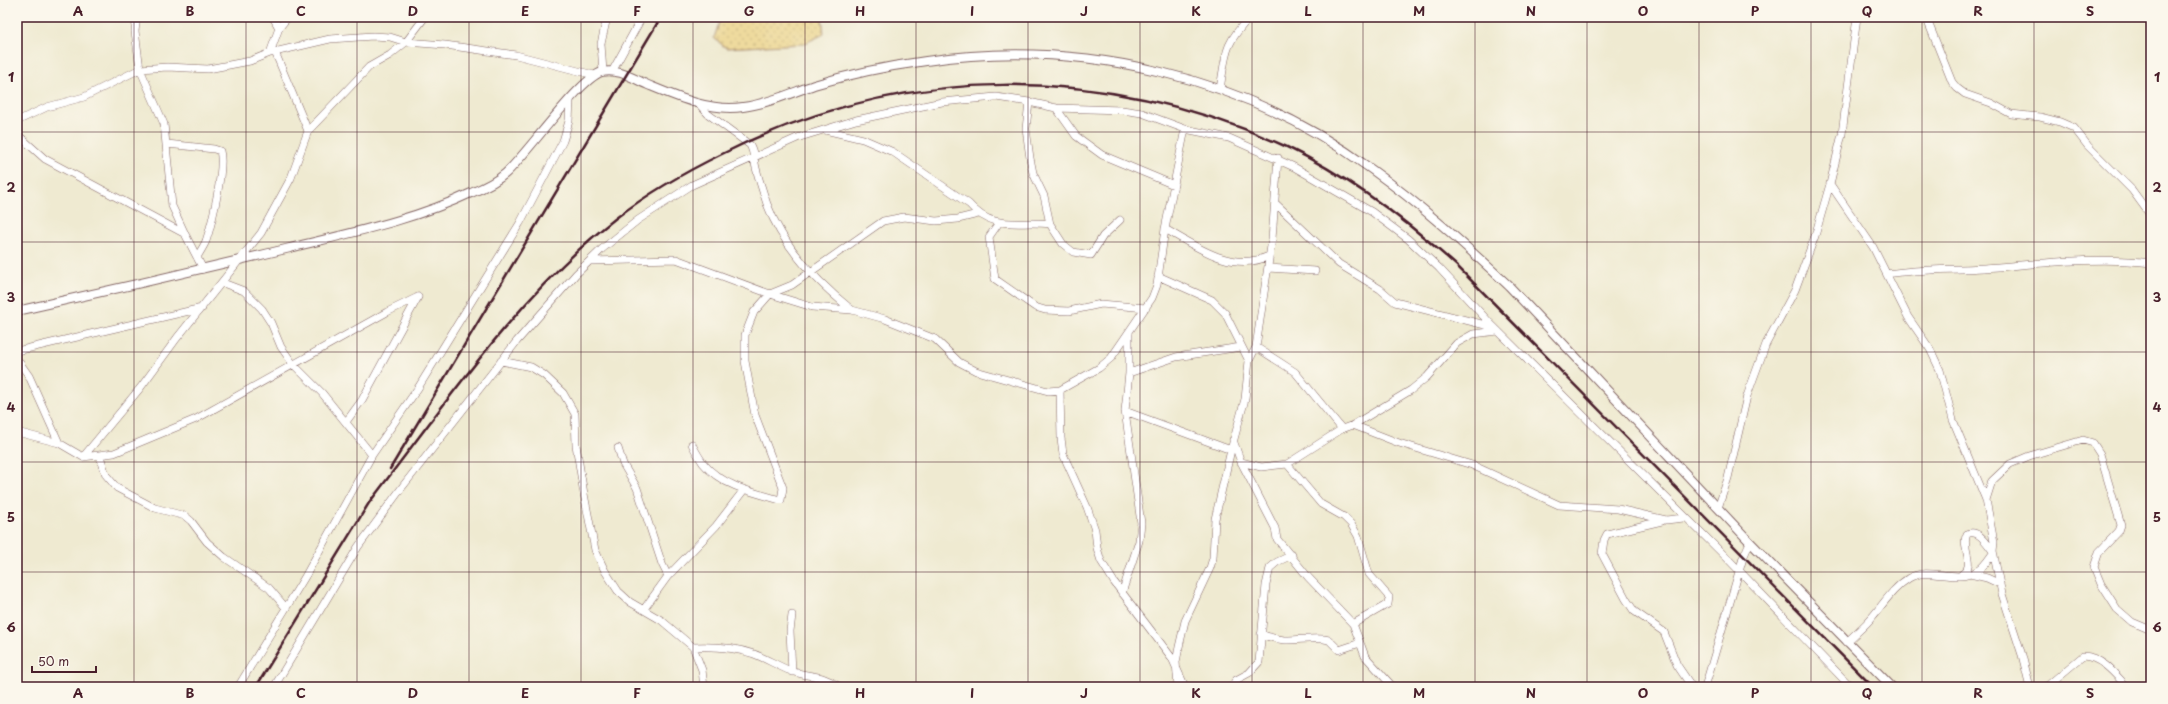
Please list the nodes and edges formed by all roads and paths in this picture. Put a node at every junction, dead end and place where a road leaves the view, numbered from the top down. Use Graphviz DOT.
graph roads {
  1 [pos="137,17"];
  2 [pos="273,17"];
  3 [pos="288,17"];
  4 [pos="425,17"];
  5 [pos="607,17"];
  6 [pos="642,17"];
  7 [pos="1250,17"];
  8 [pos="1857,17"];
  9 [pos="1926,17"];
  10 [pos="280,28"];
  11 [pos="406,42"];
  12 [pos="273,53"];
  13 [pos="140,69"];
  14 [pos="613,70"];
  15 [pos="603,72"];
  16 [pos="594,75"];
  17 [pos="1220,89"];
  18 [pos="570,100"];
  19 [pos="1029,102"];
  20 [pos="698,103"];
  21 [pos="1056,108"];
  22 [pos="17,121"];
  23 [pos="1185,129"];
  24 [pos="825,130"];
  25 [pos="308,131"];
  26 [pos="17,134"];
  27 [pos="167,144"];
  28 [pos="754,157"];
  29 [pos="1278,158"];
  30 [pos="1174,184"];
  31 [pos="1830,184"];
  32 [pos="1275,204"];
  33 [pos="978,214"];
  34 [pos="2151,216"];
  35 [pos="1120,220"];
  36 [pos="998,224"];
  37 [pos="1050,224"];
  38 [pos="1165,229"];
  39 [pos="185,234"];
  40 [pos="1269,256"];
  41 [pos="197,257"];
  42 [pos="241,260"];
  43 [pos="590,261"];
  44 [pos="2151,263"];
  45 [pos="1268,268"];
  46 [pos="203,269"];
  47 [pos="810,270"];
  48 [pos="1315,271"];
  49 [pos="1887,274"];
  50 [pos="1158,276"];
  51 [pos="223,282"];
  52 [pos="770,294"];
  53 [pos="202,308"];
  54 [pos="1146,308"];
  55 [pos="852,310"];
  56 [pos="17,311"];
  57 [pos="1496,329"];
  58 [pos="1129,334"];
  59 [pos="1241,347"];
  60 [pos="1256,347"];
  61 [pos="17,351"];
  62 [pos="17,359"];
  63 [pos="501,361"];
  64 [pos="1249,361"];
  65 [pos="293,364"];
  66 [pos="1129,373"];
  67 [pos="1060,390"];
  68 [pos="1125,411"];
  69 [pos="346,422"];
  70 [pos="1353,425"];
  71 [pos="1342,429"];
  72 [pos="17,432"];
  73 [pos="1233,440"];
  74 [pos="59,443"];
  75 [pos="692,444"];
  76 [pos="618,448"];
  77 [pos="1230,450"];
  78 [pos="372,455"];
  79 [pos="100,456"];
  80 [pos="83,457"];
  81 [pos="1242,462"];
  82 [pos="1288,464"];
  83 [pos="743,490"];
  84 [pos="1986,500"];
  85 [pos="1718,508"];
  86 [pos="1684,518"];
  87 [pos="1666,520"];
  88 [pos="1750,542"];
  89 [pos="1993,552"];
  90 [pos="1292,555"];
  91 [pos="1740,572"];
  92 [pos="1962,574"];
  93 [pos="1970,574"];
  94 [pos="668,576"];
  95 [pos="2000,584"];
  96 [pos="1122,593"];
  97 [pos="286,608"];
  98 [pos="644,609"];
  99 [pos="792,615"];
  100 [pos="1353,624"];
  101 [pos="2151,630"];
  102 [pos="1261,634"];
  103 [pos="1847,642"];
  104 [pos="1360,643"];
  105 [pos="693,647"];
  106 [pos="1177,670"];
  107 [pos="792,672"];
  108 [pos="238,687"];
  109 [pos="274,687"];
  110 [pos="704,687"];
  111 [pos="840,687"];
  112 [pos="1178,687"];
  113 [pos="1185,687"];
  114 [pos="1231,687"];
  115 [pos="1392,687"];
  116 [pos="1692,687"];
  117 [pos="1705,687"];
  118 [pos="1852,687"];
  119 [pos="1892,687"];
  120 [pos="2030,687"];
  121 [pos="2046,687"];
  122 [pos="2127,687"];
  1 -- 13 [label="street"];
  2 -- 10 [label="street"];
  3 -- 10 [label="street"];
  4 -- 11 [label="street"];
  5 -- 15 [label="street"];
  6 -- 14 [label="street"];
  7 -- 17 [label="street"];
  8 -- 31 [label="street"];
  9 -- 34 [label="street"];
  10 -- 12 [label="street"];
  11 -- 12 [label="street"];
  11 -- 16 [label="street"];
  11 -- 25 [label="street"];
  12 -- 13 [label="street"];
  12 -- 25 [label="street"];
  13 -- 22 [label="street"];
  13 -- 27 [label="street"];
  14 -- 15 [label="street"];
  14 -- 20 [label="street"];
  15 -- 16 [label="street"];
  16 -- 18 [label="street"];
  17 -- 20 [label="street"];
  17 -- 85 [label="street"];
  18 -- 42 [label="street"];
  18 -- 78 [label="street"];
  19 -- 21 [label="street"];
  19 -- 24 [label="street"];
  19 -- 37 [label="street"];
  20 -- 28 [label="street"];
  21 -- 23 [label="street"];
  21 -- 30 [label="street"];
  23 -- 29 [label="street"];
  23 -- 30 [label="street"];
  24 -- 28 [label="street"];
  24 -- 33 [label="street"];
  25 -- 42 [label="street"];
  26 -- 39 [label="street"];
  27 -- 39 [label="street"];
  27 -- 41 [label="street"];
  28 -- 43 [label="street"];
  28 -- 47 [label="street"];
  29 -- 32 [label="street"];
  29 -- 57 [label="street"];
  30 -- 38 [label="street"];
  31 -- 49 [label="street"];
  31 -- 85 [label="street"];
  32 -- 40 [label="street"];
  32 -- 57 [label="street"];
  33 -- 36 [label="street"];
  33 -- 47 [label="street"];
  35 -- 37 [label="street"];
  36 -- 37 [label="street"];
  36 -- 54 [label="street"];
  38 -- 40 [label="street"];
  38 -- 50 [label="street"];
  39 -- 41 [label="street"];
  40 -- 45 [label="street"];
  41 -- 46 [label="street"];
  42 -- 46 [label="street"];
  42 -- 51 [label="street"];
  43 -- 52 [label="street"];
  43 -- 63 [label="street"];
  44 -- 49 [label="street"];
  45 -- 48 [label="street"];
  45 -- 60 [label="street"];
  46 -- 56 [label="street"];
  47 -- 52 [label="street"];
  47 -- 55 [label="street"];
  49 -- 84 [label="street"];
  50 -- 54 [label="street"];
  50 -- 59 [label="street"];
  51 -- 53 [label="street"];
  51 -- 65 [label="street"];
  52 -- 55 [label="street"];
  52 -- 83 [label="street"];
  53 -- 61 [label="street"];
  53 -- 80 [label="street"];
  54 -- 58 [label="street"];
  55 -- 67 [label="street"];
  57 -- 70 [label="street"];
  57 -- 86 [label="street"];
  58 -- 66 [label="street"];
  58 -- 67 [label="street"];
  59 -- 64 [label="street"];
  59 -- 66 [label="street"];
  60 -- 64 [label="street"];
  60 -- 71 [label="street"];
  62 -- 74 [label="street"];
  63 -- 98 [label="street"];
  63 -- 109 [label="street"];
  64 -- 73 [label="street"];
  65 -- 69 [label="street"];
  65 -- 69 [label="street"];
  65 -- 79 [label="street"];
  66 -- 68 [label="street"];
  67 -- 96 [label="street"];
  68 -- 77 [label="street"];
  68 -- 96 [label="street"];
  69 -- 78 [label="street"];
  70 -- 71 [label="street"];
  70 -- 87 [label="street"];
  71 -- 82 [label="street"];
  72 -- 74 [label="street"];
  73 -- 77 [label="street"];
  73 -- 81 [label="street"];
  74 -- 80 [label="street"];
  75 -- 83 [label="street"];
  76 -- 94 [label="street"];
  77 -- 106 [label="street"];
  78 -- 97 [label="street"];
  79 -- 80 [label="street"];
  79 -- 97 [label="street"];
  81 -- 82 [label="street"];
  81 -- 90 [label="street"];
  82 -- 100 [label="street"];
  83 -- 94 [label="street"];
  84 -- 89 [label="street"];
  84 -- 101 [label="street"];
  85 -- 88 [label="street"];
  86 -- 87 [label="street"];
  86 -- 91 [label="street"];
  87 -- 116 [label="street"];
  88 -- 91 [label="street"];
  88 -- 103 [label="street"];
  89 -- 92 [label="street"];
  89 -- 93 [label="street"];
  89 -- 95 [label="street"];
  90 -- 100 [label="street"];
  90 -- 102 [label="street"];
  91 -- 117 [label="street"];
  91 -- 118 [label="street"];
  92 -- 93 [label="street"];
  92 -- 103 [label="street"];
  93 -- 95 [label="street"];
  94 -- 98 [label="street"];
  95 -- 120 [label="street"];
  96 -- 106 [label="street"];
  97 -- 108 [label="street"];
  98 -- 105 [label="street"];
  99 -- 107 [label="street"];
  100 -- 104 [label="street"];
  102 -- 104 [label="street"];
  102 -- 114 [label="street"];
  103 -- 119 [label="street"];
  104 -- 115 [label="street"];
  105 -- 107 [label="street"];
  105 -- 110 [label="street"];
  106 -- 112 [label="street"];
  106 -- 113 [label="street"];
  107 -- 111 [label="street"];
  121 -- 122 [label="street"];
}
